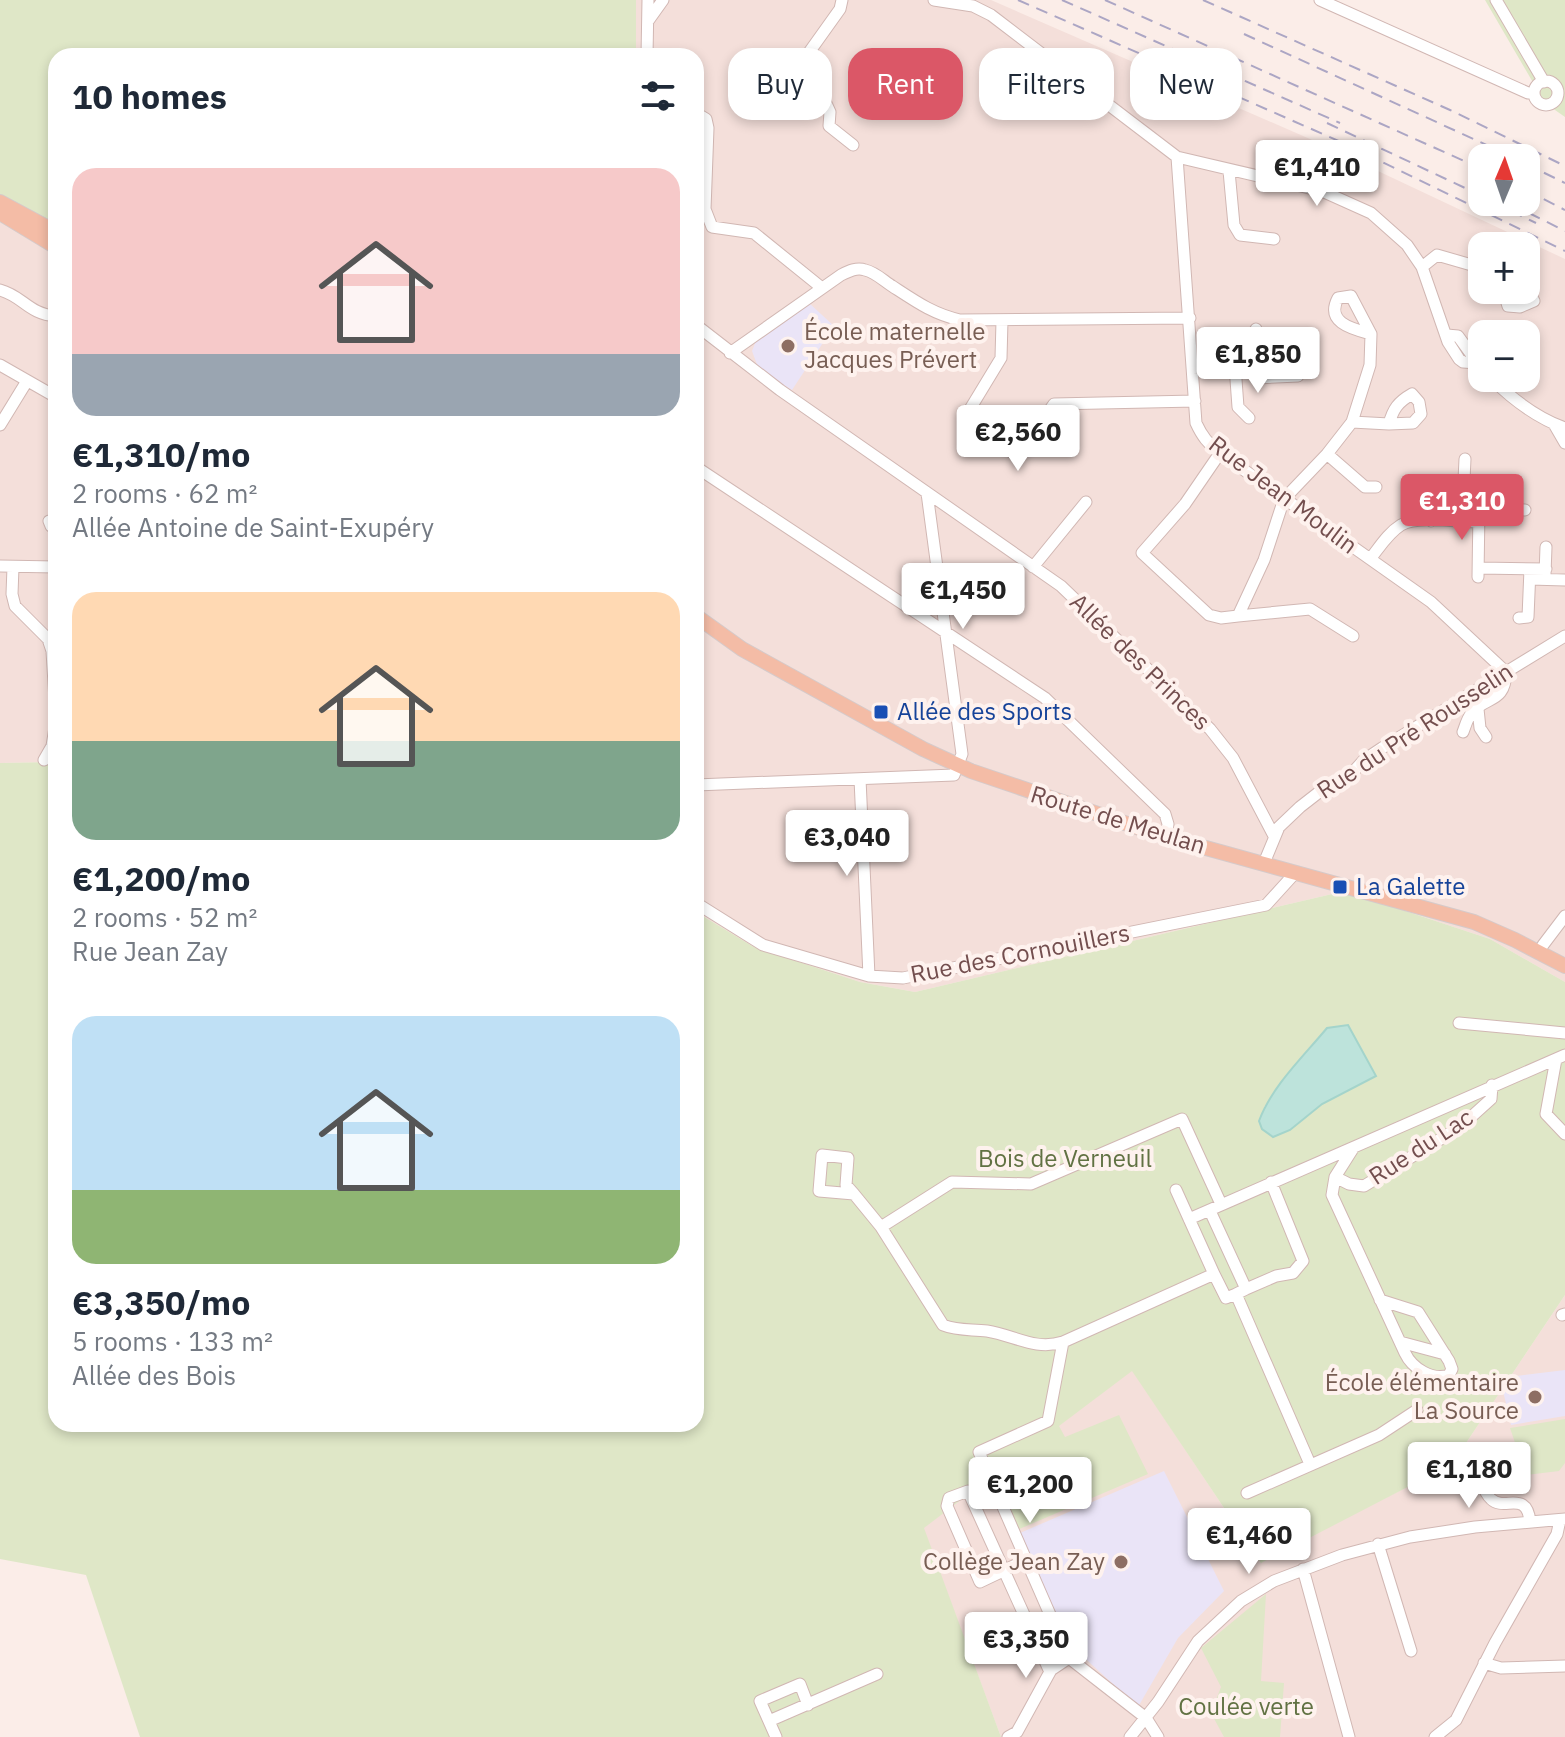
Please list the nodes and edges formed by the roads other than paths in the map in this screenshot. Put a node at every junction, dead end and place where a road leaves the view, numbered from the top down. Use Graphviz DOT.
graph roads {
  1 [pos="648,0"];
  2 [pos="663,0"];
  3 [pos="842,0"];
  4 [pos="934,0"];
  5 [pos="1320,0"];
  6 [pos="1496,0"];
  7 [pos="648,22"];
  8 [pos="647,48"];
  9 [pos="812,48"];
  10 [pos="1544,82"];
  11 [pos="1534,93"];
  12 [pos="1560,105"];
  13 [pos="704,118"];
  14 [pos="829,120"];
  15 [pos="853,145"];
  16 [pos="1177,157"];
  17 [pos="1229,171"];
  18 [pos="0,202"];
  19 [pos="0,213"];
  20 [pos="48,228"];
  21 [pos="1274,239"];
  22 [pos="48,242"];
  23 [pos="1407,245"];
  24 [pos="1437,255"];
  25 [pos="1468,264"];
  26 [pos="1422,267"];
  27 [pos="822,288"];
  28 [pos="0,290"];
  29 [pos="1507,304"];
  30 [pos="1527,304"];
  31 [pos="48,315"];
  32 [pos="1190,318"];
  33 [pos="1002,321"];
  34 [pos="1256,329"];
  35 [pos="704,332"];
  36 [pos="1371,334"];
  37 [pos="1468,350"];
  38 [pos="730,353"];
  39 [pos="1257,364"];
  40 [pos="0,365"];
  41 [pos="1235,366"];
  42 [pos="1193,368"];
  43 [pos="1298,376"];
  44 [pos="27,381"];
  45 [pos="1507,392"];
  46 [pos="48,393"];
  47 [pos="1195,401"];
  48 [pos="1249,418"];
  49 [pos="1352,422"];
  50 [pos="1389,424"];
  51 [pos="0,425"];
  52 [pos="1559,426"];
  53 [pos="1565,443"];
  54 [pos="1220,453"];
  55 [pos="1327,454"];
  56 [pos="1465,459"];
  57 [pos="704,472"];
  58 [pos="1432,483"];
  59 [pos="1369,491"];
  60 [pos="927,493"];
  61 [pos="1284,499"];
  62 [pos="1086,502"];
  63 [pos="1463,508"];
  64 [pos="1479,508"];
  65 [pos="1525,510"];
  66 [pos="1431,521"];
  67 [pos="1462,522"];
  68 [pos="1479,522"];
  69 [pos="1546,547"];
  70 [pos="1370,559"];
  71 [pos="6,566"];
  72 [pos="48,567"];
  73 [pos="1033,567"];
  74 [pos="1530,574"];
  75 [pos="1546,574"];
  76 [pos="1565,580"];
  77 [pos="1238,616"];
  78 [pos="1519,618"];
  79 [pos="704,619"];
  80 [pos="946,633"];
  81 [pos="1353,636"];
  82 [pos="1565,636"];
  83 [pos="48,639"];
  84 [pos="1506,672"];
  85 [pos="1478,709"];
  86 [pos="1463,732"];
  87 [pos="1486,737"];
  88 [pos="48,753"];
  89 [pos="44,760"];
  90 [pos="959,763"];
  91 [pos="860,779"];
  92 [pos="704,785"];
  93 [pos="1167,834"];
  94 [pos="1274,836"];
  95 [pos="1265,860"];
  96 [pos="1296,872"];
  97 [pos="704,908"];
  98 [pos="1565,916"];
  99 [pos="1543,945"];
  100 [pos="1565,957"];
  101 [pos="1565,966"];
  102 [pos="869,976"];
  103 [pos="1459,1023"];
  104 [pos="1565,1033"];
  105 [pos="1560,1057"];
  106 [pos="1492,1085"];
  107 [pos="1565,1134"];
  108 [pos="1354,1146"];
  109 [pos="1335,1177"];
  110 [pos="1271,1182"];
  111 [pos="1176,1190"];
  112 [pos="854,1194"];
  113 [pos="1216,1208"];
  114 [pos="1189,1219"];
  115 [pos="881,1227"];
  116 [pos="1214,1274"];
  117 [pos="1241,1292"];
  118 [pos="1380,1300"];
  119 [pos="1063,1342"];
  120 [pos="1400,1342"];
  121 [pos="1445,1354"];
  122 [pos="1417,1410"];
  123 [pos="1470,1450"];
  124 [pos="1310,1464"];
  125 [pos="1247,1493"];
  126 [pos="1562,1520"];
  127 [pos="1546,1521"];
  128 [pos="1530,1522"];
  129 [pos="1378,1544"];
  130 [pos="1548,1547"];
  131 [pos="1026,1560"];
  132 [pos="1303,1569"];
  133 [pos="1004,1571"];
  134 [pos="1411,1651"];
  135 [pos="1069,1658"];
  136 [pos="1484,1663"];
  137 [pos="1565,1666"];
  138 [pos="1050,1672"];
  139 [pos="877,1674"];
  140 [pos="808,1705"];
  141 [pos="1146,1718"];
  142 [pos="769,1721"];
  143 [pos="776,1737"];
  144 [pos="1008,1737"];
  145 [pos="1130,1737"];
  146 [pos="1158,1737"];
  147 [pos="1348,1737"];
  148 [pos="1435,1737"];
  1 -- 7 [label="street"];
  2 -- 7 [label="street"];
  3 -- 9 [label="street"];
  4 -- 16 [label="street"];
  5 -- 11 [label="street"];
  6 -- 10 [label="street"];
  7 -- 8 [label="street"];
  10 -- 11 [label="street"];
  10 -- 12 [label="street"];
  11 -- 12 [label="street"];
  13 -- 27 [label="street"];
  14 -- 15 [label="street"];
  16 -- 17 [label="street"];
  16 -- 32 [label="street, Rue Jean Moulin"];
  17 -- 21 [label="street"];
  17 -- 23 [label="street"];
  18 -- 20 [label="main road"];
  19 -- 22 [label="main road"];
  23 -- 24 [label="street"];
  23 -- 26 [label="street"];
  24 -- 25 [label="street"];
  24 -- 26 [label="street"];
  26 -- 37 [label="street"];
  27 -- 33 [label="street"];
  27 -- 38 [label="street"];
  28 -- 31 [label="street"];
  29 -- 30 [label="street"];
  32 -- 33 [label="street"];
  32 -- 42 [label="street, Rue Jean Moulin"];
  33 -- 47 [label="street"];
  34 -- 39 [label="street"];
  35 -- 38 [label="street, Allée des Princes"];
  36 -- 49 [label="street"];
  38 -- 60 [label="street, Allée des Princes"];
  39 -- 41 [label="street"];
  39 -- 43 [label="street"];
  40 -- 44 [label="street"];
  41 -- 42 [label="street"];
  41 -- 48 [label="street"];
  42 -- 47 [label="street, Rue Jean Moulin"];
  44 -- 46 [label="street"];
  44 -- 51 [label="street"];
  45 -- 52 [label="street"];
  47 -- 54 [label="street, Rue Jean Moulin"];
  49 -- 50 [label="street"];
  49 -- 55 [label="street"];
  52 -- 53 [label="street"];
  54 -- 61 [label="street, Rue Jean Moulin"];
  54 -- 77 [label="street"];
  55 -- 59 [label="street"];
  55 -- 61 [label="street"];
  56 -- 63 [label="street"];
  57 -- 80 [label="street"];
  58 -- 66 [label="street"];
  60 -- 73 [label="street, Allée des Princes"];
  60 -- 80 [label="street"];
  61 -- 70 [label="street, Rue Jean Moulin"];
  61 -- 77 [label="street"];
  62 -- 73 [label="street"];
  63 -- 64 [label="street"];
  63 -- 67 [label="street"];
  64 -- 65 [label="street"];
  64 -- 68 [label="street"];
  66 -- 67 [label="street"];
  66 -- 70 [label="street"];
  67 -- 68 [label="street"];
  68 -- 74 [label="street"];
  69 -- 75 [label="street"];
  70 -- 84 [label="street, Rue Jean Moulin"];
  71 -- 72 [label="street"];
  71 -- 83 [label="street"];
  73 -- 94 [label="street, Allée des Princes"];
  74 -- 75 [label="street"];
  74 -- 78 [label="street"];
  75 -- 76 [label="street"];
  77 -- 81 [label="street"];
  79 -- 90 [label="main road, Route de Meulan"];
  80 -- 90 [label="street"];
  80 -- 93 [label="street"];
  82 -- 84 [label="street, Rue du Pré Rousselin"];
  84 -- 85 [label="street"];
  84 -- 94 [label="street, Rue du Pré Rousselin"];
  85 -- 86 [label="street"];
  85 -- 87 [label="street"];
  88 -- 89 [label="street"];
  90 -- 91 [label="street"];
  90 -- 93 [label="main road, Route de Meulan"];
  91 -- 92 [label="street"];
  91 -- 102 [label="street"];
  93 -- 95 [label="main road, Route de Meulan"];
  94 -- 95 [label="street"];
  95 -- 96 [label="main road, Route de Meulan"];
  95 -- 99 [label="main road, Route de Meulan"];
  96 -- 101 [label="main road, Route de Meulan"];
  96 -- 102 [label="street, Rue des Cornouillers"];
  97 -- 102 [label="street, Rue des Cornouillers"];
  98 -- 99 [label="street"];
  99 -- 100 [label="main road, Route de Meulan"];
  103 -- 104 [label="street"];
  105 -- 106 [label="street"];
  105 -- 107 [label="street"];
  106 -- 108 [label="street"];
  106 -- 109 [label="street, Rue du Lac"];
  108 -- 109 [label="street"];
  108 -- 110 [label="street"];
  109 -- 118 [label="street"];
  110 -- 113 [label="street"];
  110 -- 117 [label="street"];
  111 -- 114 [label="street"];
  112 -- 115 [label="street"];
  113 -- 114 [label="street"];
  113 -- 115 [label="street"];
  113 -- 117 [label="street"];
  114 -- 116 [label="street"];
  115 -- 119 [label="street"];
  116 -- 117 [label="street"];
  116 -- 119 [label="street"];
  117 -- 124 [label="street"];
  118 -- 120 [label="street"];
  118 -- 121 [label="street"];
  119 -- 131 [label="street"];
  120 -- 121 [label="street"];
  120 -- 121 [label="street"];
  122 -- 124 [label="street"];
  123 -- 128 [label="street"];
  124 -- 125 [label="street"];
  126 -- 127 [label="street"];
  126 -- 130 [label="street"];
  127 -- 128 [label="street"];
  127 -- 130 [label="street"];
  128 -- 129 [label="street"];
  129 -- 132 [label="street"];
  129 -- 134 [label="street"];
  130 -- 136 [label="street"];
  131 -- 133 [label="street"];
  131 -- 135 [label="street"];
  132 -- 141 [label="street"];
  132 -- 147 [label="street"];
  133 -- 133 [label="street"];
  133 -- 138 [label="street"];
  135 -- 138 [label="street"];
  135 -- 141 [label="street"];
  136 -- 137 [label="street"];
  136 -- 148 [label="street"];
  138 -- 144 [label="street"];
  139 -- 140 [label="street"];
  140 -- 142 [label="street"];
  140 -- 142 [label="street"];
  141 -- 145 [label="street"];
  141 -- 146 [label="street"];
  142 -- 143 [label="street"];
}
